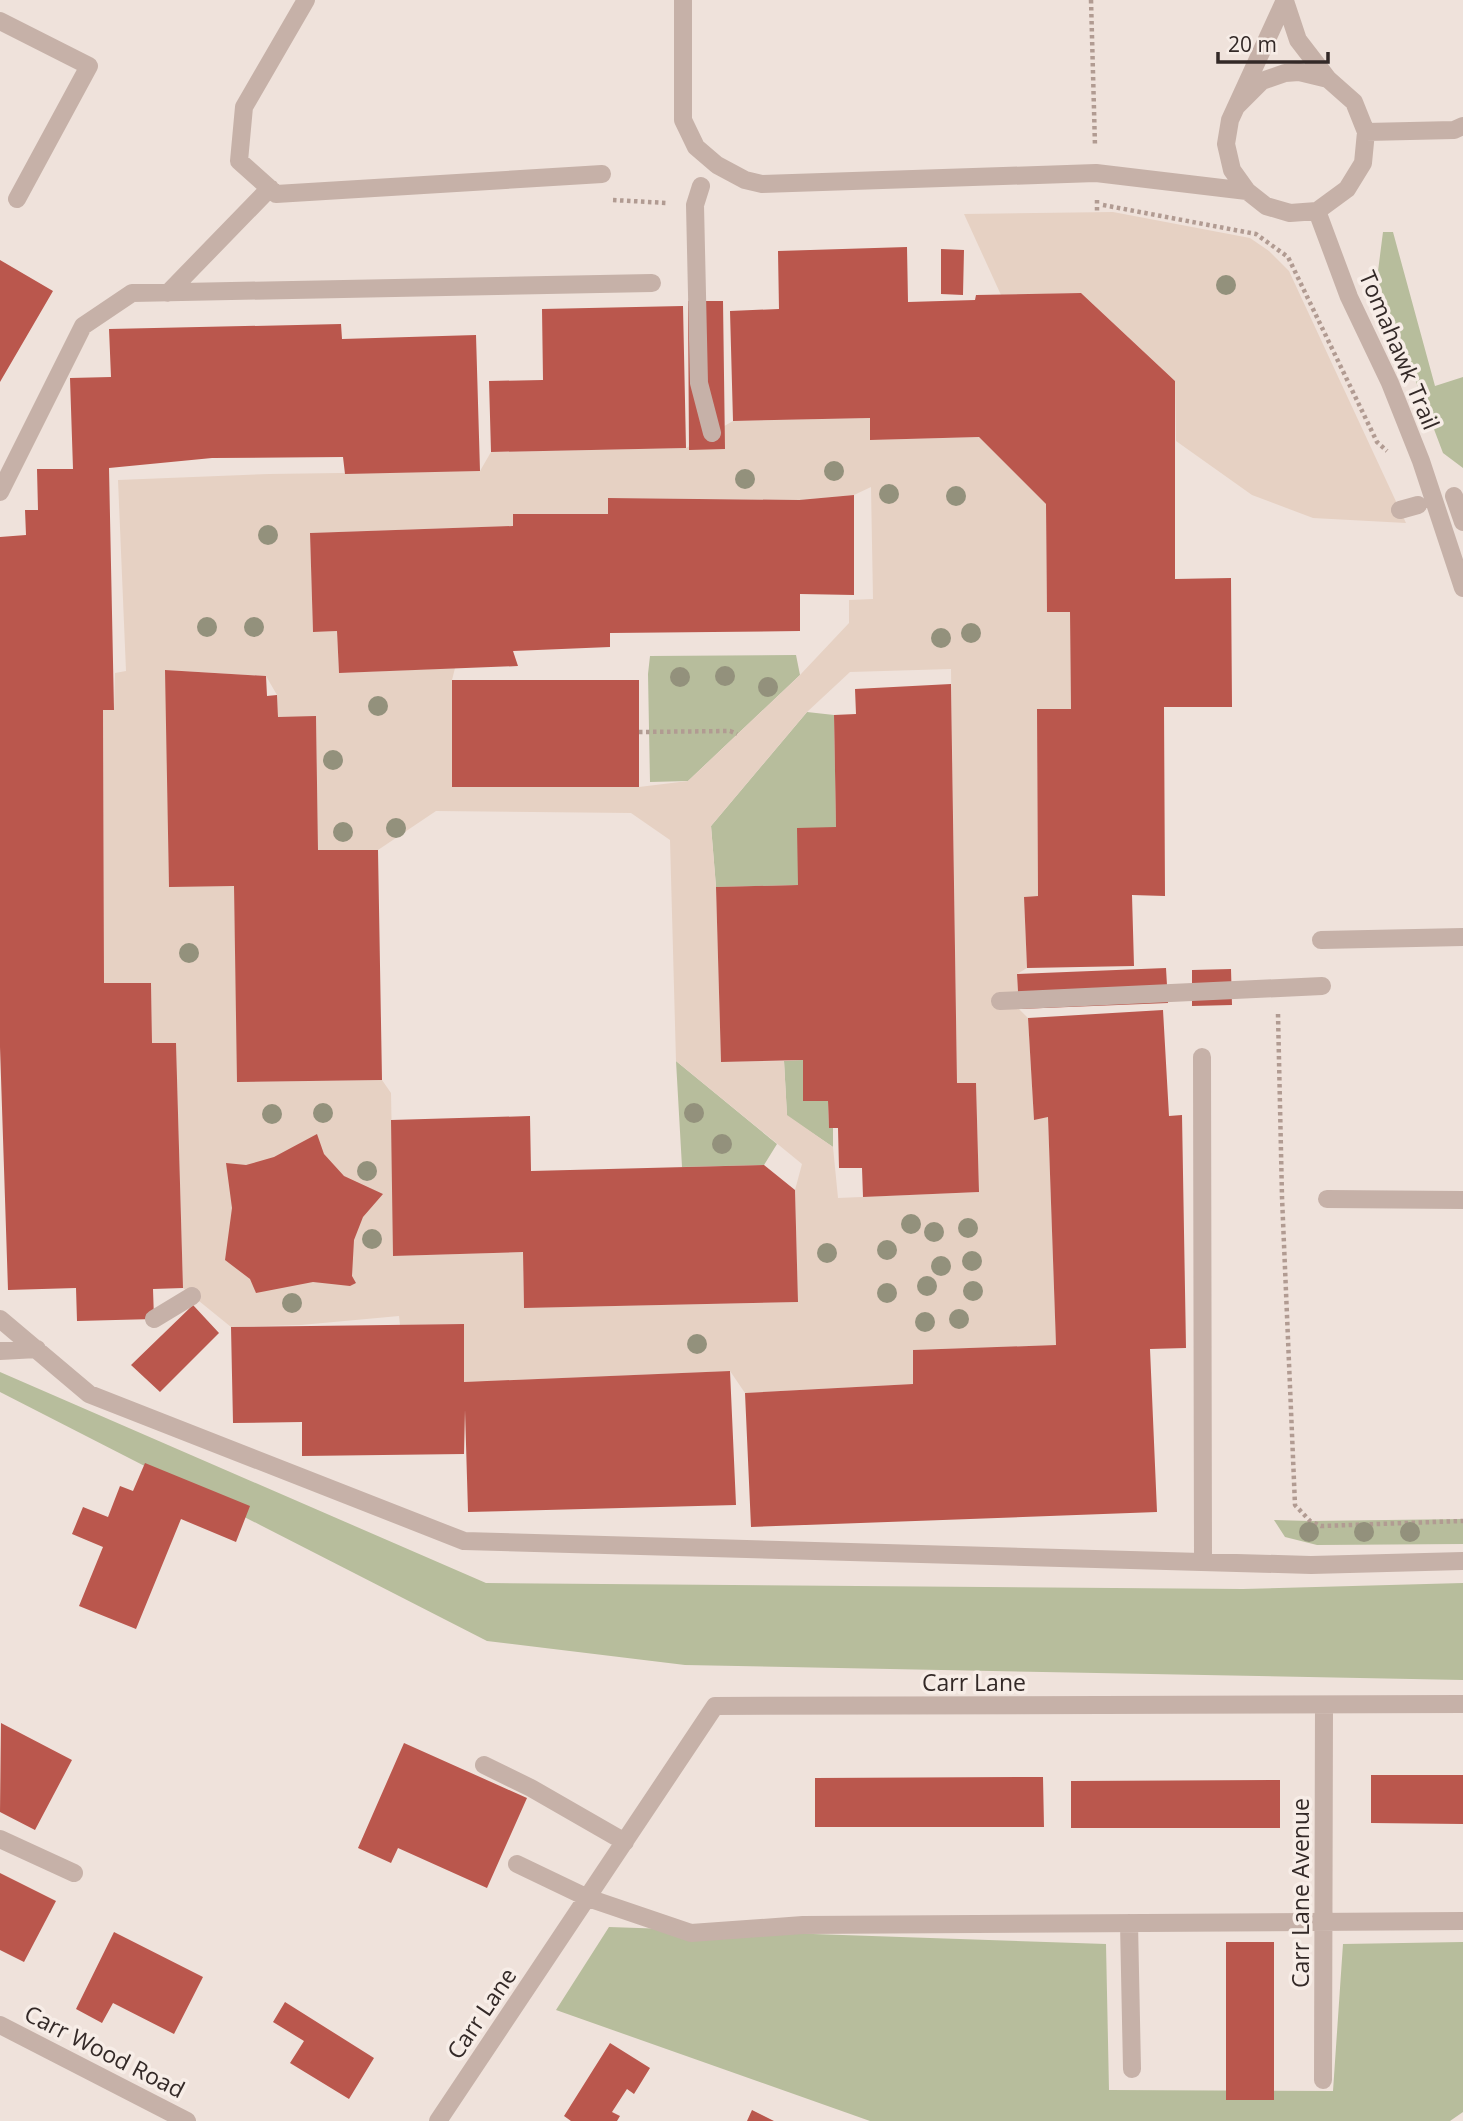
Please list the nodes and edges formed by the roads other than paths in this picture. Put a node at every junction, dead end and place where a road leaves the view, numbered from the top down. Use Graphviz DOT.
graph roads {
  1 [pos="306,0"];
  2 [pos="683,0"];
  3 [pos="1285,0"];
  4 [pos="0,21"];
  5 [pos="1328,79"];
  6 [pos="1237,106"];
  7 [pos="1463,126"];
  8 [pos="1366,132"];
  9 [pos="602,174"];
  10 [pos="701,186"];
  11 [pos="270,188"];
  12 [pos="1247,191"];
  13 [pos="16,199"];
  14 [pos="1317,211"];
  15 [pos="652,283"];
  16 [pos="168,293"];
  17 [pos="712,433"];
  18 [pos="0,492"];
  19 [pos="1454,496"];
  20 [pos="1418,505"];
  21 [pos="1400,510"];
  22 [pos="1463,522"];
  23 [pos="1463,588"];
  24 [pos="1463,937"];
  25 [pos="1321,940"];
  26 [pos="1322,986"];
  27 [pos="1000,1001"];
  28 [pos="1202,1057"];
  29 [pos="1327,1199"];
  30 [pos="1463,1200"];
  31 [pos="192,1296"];
  32 [pos="0,1319"];
  33 [pos="154,1319"];
  34 [pos="37,1349"];
  35 [pos="0,1351"];
  36 [pos="1463,1561"];
  37 [pos="1203,1562"];
  38 [pos="1463,1704"];
  39 [pos="1324,1706"];
  40 [pos="484,1765"];
  41 [pos="0,1839"];
  42 [pos="625,1842"];
  43 [pos="517,1864"];
  44 [pos="74,1873"];
  45 [pos="588,1898"];
  46 [pos="1463,1921"];
  47 [pos="1129,1923"];
  48 [pos="1325,1923"];
  49 [pos="0,2025"];
  50 [pos="1132,2069"];
  51 [pos="1323,2080"];
  52 [pos="187,2121"];
  53 [pos="438,2121"];
  1 -- 11 [label="street"];
  2 -- 12 [label="street"];
  3 -- 5 [label="street"];
  3 -- 6 [label="street"];
  4 -- 13 [label="street"];
  5 -- 6 [label="street"];
  5 -- 8 [label="street"];
  6 -- 12 [label="street"];
  7 -- 8 [label="street"];
  8 -- 14 [label="street"];
  9 -- 11 [label="street"];
  10 -- 17 [label="street"];
  11 -- 16 [label="street"];
  12 -- 14 [label="street"];
  14 -- 23 [label="street, Tomahawk Trail"];
  15 -- 16 [label="street"];
  16 -- 18 [label="street"];
  19 -- 22 [label="street"];
  20 -- 21 [label="street"];
  24 -- 25 [label="street"];
  26 -- 27 [label="street"];
  28 -- 37 [label="street"];
  29 -- 30 [label="street"];
  31 -- 33 [label="street"];
  32 -- 34 [label="street"];
  34 -- 35 [label="street"];
  34 -- 37 [label="street"];
  36 -- 37 [label="street"];
  38 -- 39 [label="street, Carr Lane"];
  39 -- 42 [label="street, Carr Lane"];
  39 -- 48 [label="street, Carr Lane Avenue"];
  40 -- 42 [label="street"];
  41 -- 44 [label="street"];
  42 -- 45 [label="street, Carr Lane"];
  43 -- 45 [label="street"];
  45 -- 47 [label="street"];
  45 -- 53 [label="street, Carr Lane"];
  46 -- 48 [label="street"];
  47 -- 48 [label="street"];
  47 -- 50 [label="street"];
  48 -- 51 [label="street, Carr Lane Avenue"];
  49 -- 52 [label="street, Carr Wood Road"];
}
